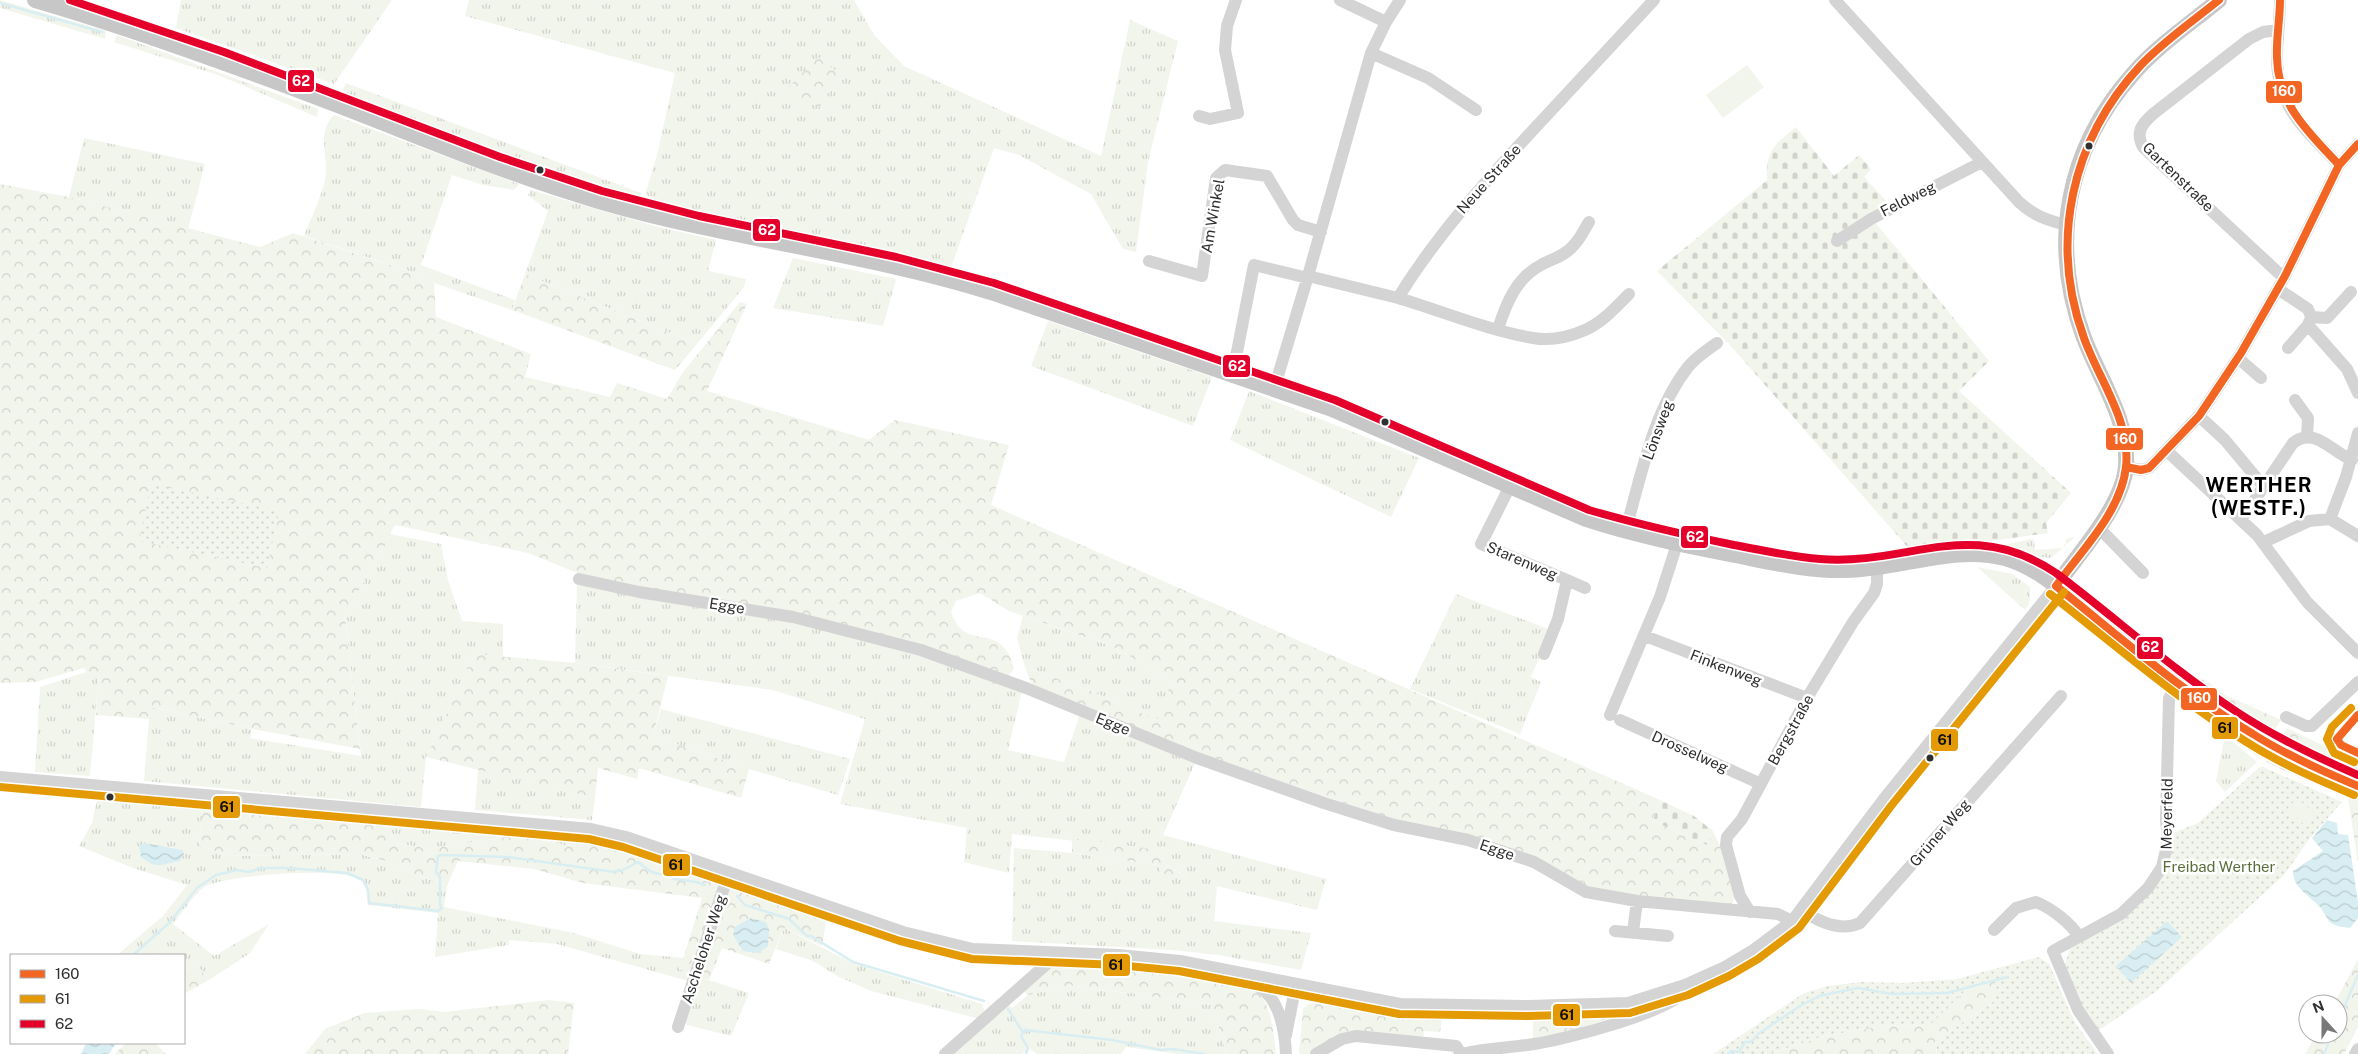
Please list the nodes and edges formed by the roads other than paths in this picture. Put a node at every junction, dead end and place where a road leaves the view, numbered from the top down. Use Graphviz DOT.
graph roads {
  1 [pos="36,0"];
  2 [pos="1236,0"];
  3 [pos="1340,0"];
  4 [pos="1400,0"];
  5 [pos="1654,0"];
  6 [pos="1835,0"];
  7 [pos="2219,0"];
  8 [pos="2280,0"];
  9 [pos="1386,22"];
  10 [pos="2278,30"];
  11 [pos="1371,53"];
  12 [pos="1476,110"];
  13 [pos="1199,116"];
  14 [pos="2358,144"];
  15 [pos="1982,162"];
  16 [pos="2340,165"];
  17 [pos="1589,222"];
  18 [pos="2066,225"];
  19 [pos="1321,232"];
  20 [pos="1837,241"];
  21 [pos="1150,261"];
  22 [pos="1308,277"];
  23 [pos="2281,284"];
  24 [pos="2351,292"];
  25 [pos="1629,294"];
  26 [pos="1398,298"];
  27 [pos="2310,321"];
  28 [pos="1498,328"];
  29 [pos="1717,343"];
  30 [pos="2288,348"];
  31 [pos="1236,357"];
  32 [pos="2238,358"];
  33 [pos="2261,378"];
  34 [pos="1274,388"];
  35 [pos="2358,392"];
  36 [pos="2295,400"];
  37 [pos="2199,416"];
  38 [pos="2358,433"];
  39 [pos="2306,436"];
  40 [pos="2167,451"];
  41 [pos="2352,460"];
  42 [pos="2126,467"];
  43 [pos="1510,486"];
  44 [pos="2264,486"];
  45 [pos="2330,519"];
  46 [pos="2241,520"];
  47 [pos="2098,528"];
  48 [pos="1624,532"];
  49 [pos="2358,536"];
  50 [pos="2264,542"];
  51 [pos="1677,544"];
  52 [pos="1877,568"];
  53 [pos="2143,573"];
  54 [pos="579,579"];
  55 [pos="1567,580"];
  56 [pos="2056,586"];
  57 [pos="1585,588"];
  58 [pos="1645,636"];
  59 [pos="2358,653"];
  60 [pos="1544,654"];
  61 [pos="2178,681"];
  62 [pos="2358,682"];
  63 [pos="2061,696"];
  64 [pos="1807,698"];
  65 [pos="2286,717"];
  66 [pos="0,777"];
  67 [pos="1761,784"];
  68 [pos="2358,786"];
  69 [pos="729,872"];
  70 [pos="1740,896"];
  71 [pos="1637,901"];
  72 [pos="1802,910"];
  73 [pos="1728,911"];
  74 [pos="1750,912"];
  75 [pos="1792,921"];
  76 [pos="1994,930"];
  77 [pos="1614,931"];
  78 [pos="1632,932"];
  79 [pos="1668,936"];
  80 [pos="2079,937"];
  81 [pos="1051,953"];
  82 [pos="1220,968"];
  83 [pos="1282,981"];
  84 [pos="1296,984"];
  85 [pos="1685,985"];
  86 [pos="1276,1006"];
  87 [pos="678,1027"];
  88 [pos="1286,1047"];
  89 [pos="2358,1049"];
  90 [pos="945,1054"];
  91 [pos="1316,1054"];
  92 [pos="1461,1054"];
  93 [pos="2108,1054"];
  94 [pos="2356,1054"];
  1 -- 34 [label="main road"];
  2 -- 13 [label="street"];
  3 -- 9 [label="street"];
  4 -- 9 [label="street"];
  5 -- 26 [label="street, Neue Straße"];
  6 -- 15 [label="street"];
  7 -- 18 [label="main road"];
  8 -- 10 [label="street"];
  9 -- 11 [label="street"];
  10 -- 16 [label="street"];
  10 -- 23 [label="street, Gartenstraße"];
  11 -- 12 [label="street"];
  11 -- 19 [label="street"];
  14 -- 16 [label="street"];
  15 -- 18 [label="street"];
  15 -- 20 [label="street, Feldweg"];
  16 -- 23 [label="street"];
  17 -- 28 [label="street"];
  18 -- 42 [label="main road"];
  19 -- 21 [label="street, Am Winkel"];
  19 -- 22 [label="street"];
  22 -- 26 [label="street"];
  22 -- 31 [label="street"];
  22 -- 34 [label="street"];
  23 -- 27 [label="street, Gartenstraße"];
  23 -- 32 [label="street"];
  24 -- 27 [label="street"];
  25 -- 28 [label="street"];
  26 -- 28 [label="street"];
  27 -- 30 [label="street"];
  27 -- 35 [label="street, Gartenstraße"];
  29 -- 48 [label="street, Lönsweg"];
  32 -- 33 [label="street"];
  32 -- 37 [label="street"];
  34 -- 43 [label="main road"];
  36 -- 39 [label="street"];
  37 -- 40 [label="street"];
  37 -- 44 [label="street"];
  38 -- 41 [label="street"];
  39 -- 41 [label="street"];
  39 -- 44 [label="street"];
  40 -- 42 [label="street"];
  40 -- 46 [label="street"];
  41 -- 45 [label="street"];
  42 -- 47 [label="main road"];
  43 -- 48 [label="main road"];
  43 -- 55 [label="street, Starenweg"];
  44 -- 46 [label="street"];
  45 -- 49 [label="street"];
  45 -- 50 [label="street"];
  46 -- 50 [label="street"];
  47 -- 53 [label="street"];
  47 -- 56 [label="main road"];
  48 -- 51 [label="main road"];
  50 -- 59 [label="street"];
  51 -- 52 [label="main road"];
  51 -- 58 [label="street"];
  52 -- 56 [label="main road"];
  52 -- 64 [label="street, Bergstraße"];
  54 -- 71 [label="street, Egge"];
  55 -- 57 [label="street, Starenweg"];
  55 -- 60 [label="street, Starenweg"];
  56 -- 61 [label="main road"];
  56 -- 72 [label="street"];
  58 -- 64 [label="street, Finkenweg"];
  58 -- 67 [label="street, Drosselweg"];
  61 -- 68 [label="main road"];
  61 -- 80 [label="street, Meyerfeld"];
  62 -- 65 [label="street"];
  63 -- 72 [label="street, Grüner Weg"];
  64 -- 67 [label="street, Bergstraße"];
  66 -- 69 [label="street"];
  67 -- 70 [label="street, Bergstraße"];
  69 -- 81 [label="street"];
  69 -- 87 [label="street, Ascheloher Weg"];
  70 -- 73 [label="street"];
  70 -- 74 [label="street, Bergstraße"];
  71 -- 73 [label="street, Egge"];
  71 -- 78 [label="street"];
  72 -- 75 [label="street"];
  73 -- 74 [label="street, Egge"];
  74 -- 75 [label="street, Egge"];
  75 -- 85 [label="street"];
  76 -- 80 [label="street"];
  77 -- 78 [label="street"];
  78 -- 79 [label="street"];
  80 -- 93 [label="street, Meyerfeld"];
  81 -- 82 [label="street"];
  81 -- 90 [label="street"];
  82 -- 83 [label="street"];
  82 -- 86 [label="street"];
  83 -- 84 [label="street"];
  83 -- 86 [label="street"];
  84 -- 85 [label="street"];
  84 -- 88 [label="street"];
  85 -- 92 [label="street"];
  86 -- 88 [label="street"];
  89 -- 94 [label="street"];
  91 -- 92 [label="street"];
}
